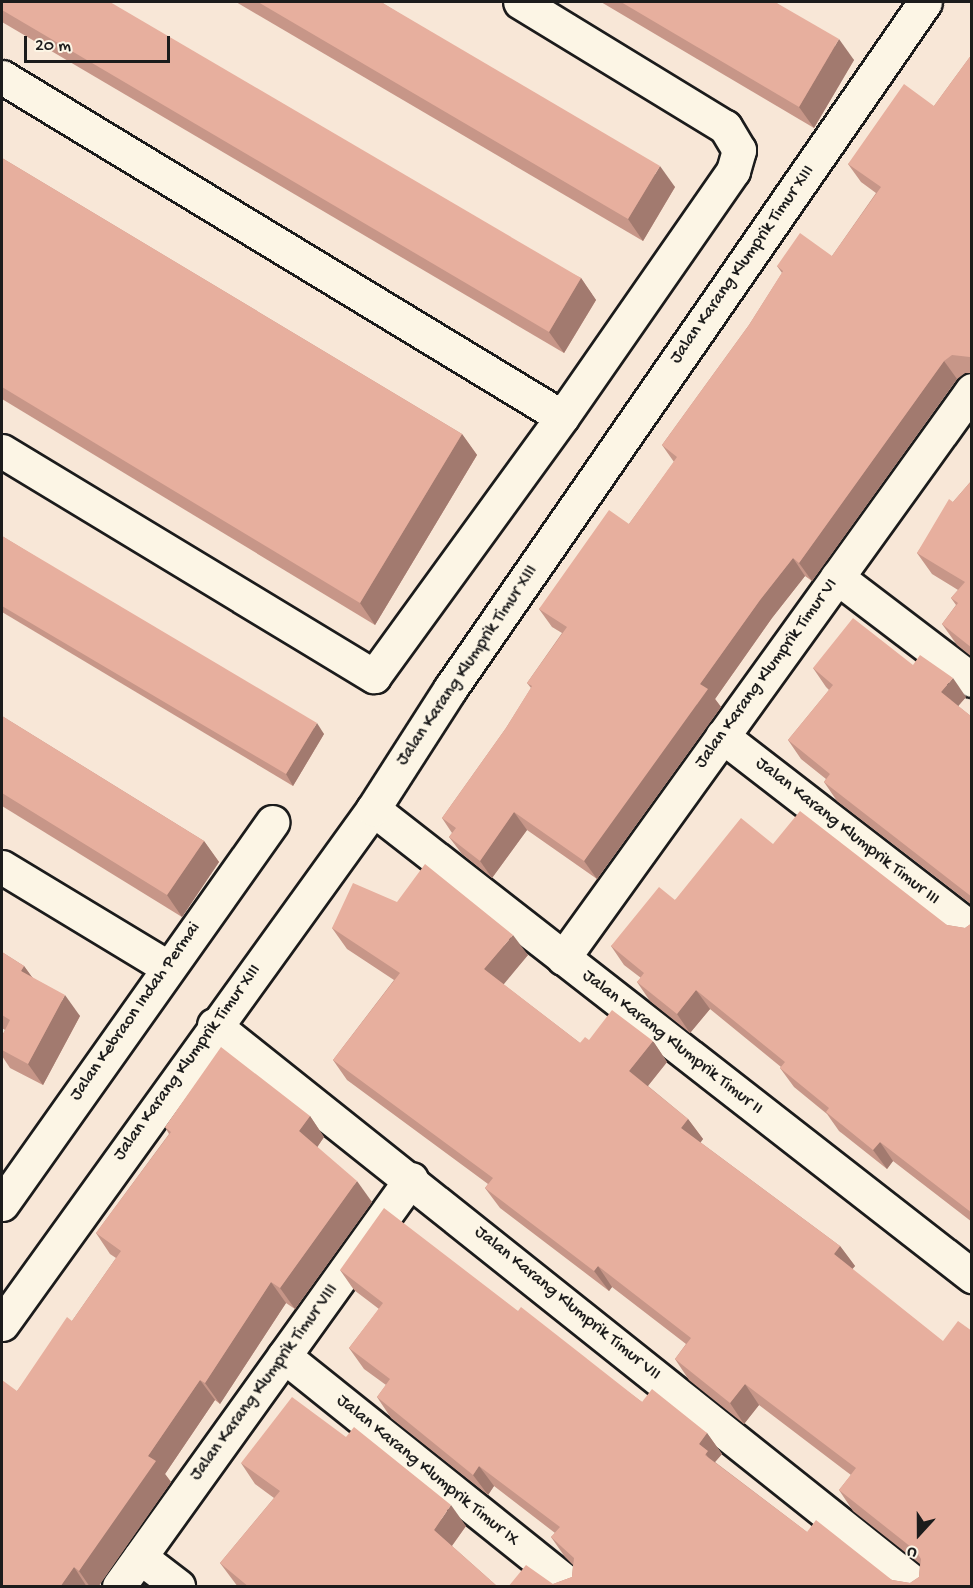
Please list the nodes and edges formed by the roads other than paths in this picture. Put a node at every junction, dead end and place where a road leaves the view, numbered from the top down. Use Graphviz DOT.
graph roads {
  1 [pos="520,2"];
  2 [pos="925,2"];
  3 [pos="2,77"];
  4 [pos="972,390"];
  5 [pos="562,417"];
  6 [pos="2,451"];
  7 [pos="837,577"];
  8 [pos="972,680"];
  9 [pos="722,736"];
  10 [pos="373,809"];
  11 [pos="272,822"];
  12 [pos="2,867"];
  13 [pos="972,929"];
  14 [pos="563,958"];
  15 [pos="167,967"];
  16 [pos="214,1025"];
  17 [pos="411,1179"];
  18 [pos="2,1204"];
  19 [pos="972,1276"];
  20 [pos="2,1324"];
  21 [pos="284,1356"];
  22 [pos="140,1557"];
  23 [pos="119,1587"];
  24 [pos="178,1587"];
  25 [pos="571,1587"];
  26 [pos="918,1587"];
  1 -- 5 [label="street"];
  2 -- 10 [label="street, Jalan Karang Klumprik Timur XIII"];
  3 -- 5 [label="street"];
  4 -- 7 [label="street, Jalan Karang Klumprik Timur VI"];
  5 -- 6 [label="street"];
  7 -- 8 [label="street"];
  7 -- 9 [label="street, Jalan Karang Klumprik Timur VI"];
  9 -- 13 [label="street, Jalan Karang Klumprik Timur III"];
  9 -- 14 [label="street, Jalan Karang Klumprik Timur VI"];
  10 -- 14 [label="street, Jalan Karang Klumprik Timur II"];
  10 -- 16 [label="street, Jalan Karang Klumprik Timur XIII"];
  11 -- 15 [label="street, Jalan Kebraon Indah Permai"];
  12 -- 15 [label="street"];
  14 -- 19 [label="street, Jalan Karang Klumprik Timur II"];
  15 -- 18 [label="street, Jalan Kebraon Indah Permai"];
  16 -- 17 [label="street, Jalan Karang Klumprik Timur VII"];
  16 -- 20 [label="street, Jalan Karang Klumprik Timur XIII"];
  17 -- 21 [label="street, Jalan Karang Klumprik Timur VIII"];
  17 -- 26 [label="street, Jalan Karang Klumprik Timur VII"];
  21 -- 22 [label="street, Jalan Karang Klumprik Timur VIII"];
  21 -- 25 [label="street, Jalan Karang Klumprik Timur IX"];
  22 -- 23 [label="street, Jalan Karang Klumprik Timur VIII"];
  22 -- 24 [label="street"];
}
